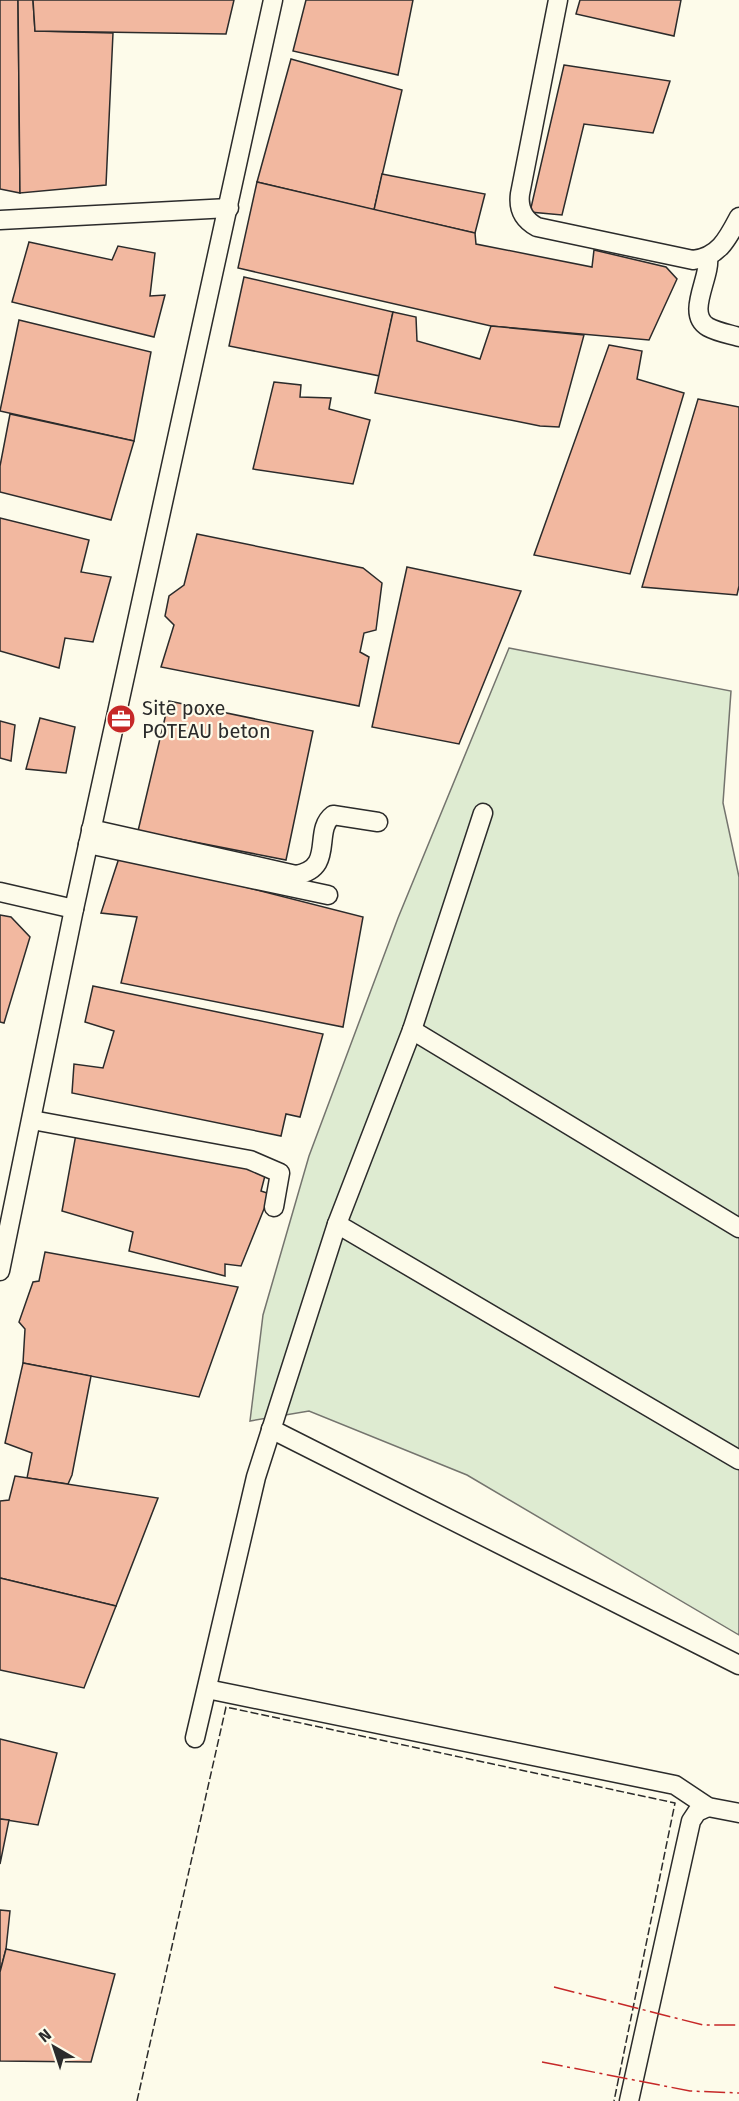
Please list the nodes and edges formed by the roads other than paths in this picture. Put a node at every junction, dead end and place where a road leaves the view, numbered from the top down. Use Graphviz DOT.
graph roads {
  1 [pos="273,0"];
  2 [pos="558,0"];
  3 [pos="229,208"];
  4 [pos="739,217"];
  5 [pos="0,220"];
  6 [pos="708,257"];
  7 [pos="739,337"];
  8 [pos="483,813"];
  9 [pos="378,822"];
  10 [pos="90,837"];
  11 [pos="0,892"];
  12 [pos="328,895"];
  13 [pos="74,909"];
  14 [pos="412,1030"];
  15 [pos="32,1120"];
  16 [pos="274,1207"];
  17 [pos="337,1224"];
  18 [pos="739,1228"];
  19 [pos="0,1271"];
  20 [pos="272,1429"];
  21 [pos="739,1460"];
  22 [pos="739,1665"];
  23 [pos="207,1689"];
  24 [pos="195,1738"];
  25 [pos="708,1807"];
  26 [pos="739,1813"];
  27 [pos="629,2101"];
  1 -- 3 [label="street"];
  2 -- 6 [label="street"];
  3 -- 5 [label="street"];
  3 -- 10 [label="street"];
  4 -- 6 [label="street"];
  6 -- 7 [label="street"];
  8 -- 14 [label="street"];
  9 -- 10 [label="street"];
  10 -- 12 [label="street"];
  10 -- 13 [label="street"];
  11 -- 13 [label="street"];
  13 -- 15 [label="street"];
  14 -- 17 [label="street"];
  14 -- 18 [label="street"];
  15 -- 16 [label="street"];
  15 -- 19 [label="street"];
  17 -- 20 [label="street"];
  17 -- 21 [label="street"];
  20 -- 22 [label="street"];
  20 -- 23 [label="street"];
  23 -- 24 [label="street"];
  23 -- 25 [label="street"];
  25 -- 26 [label="street"];
  25 -- 27 [label="street"];
}
